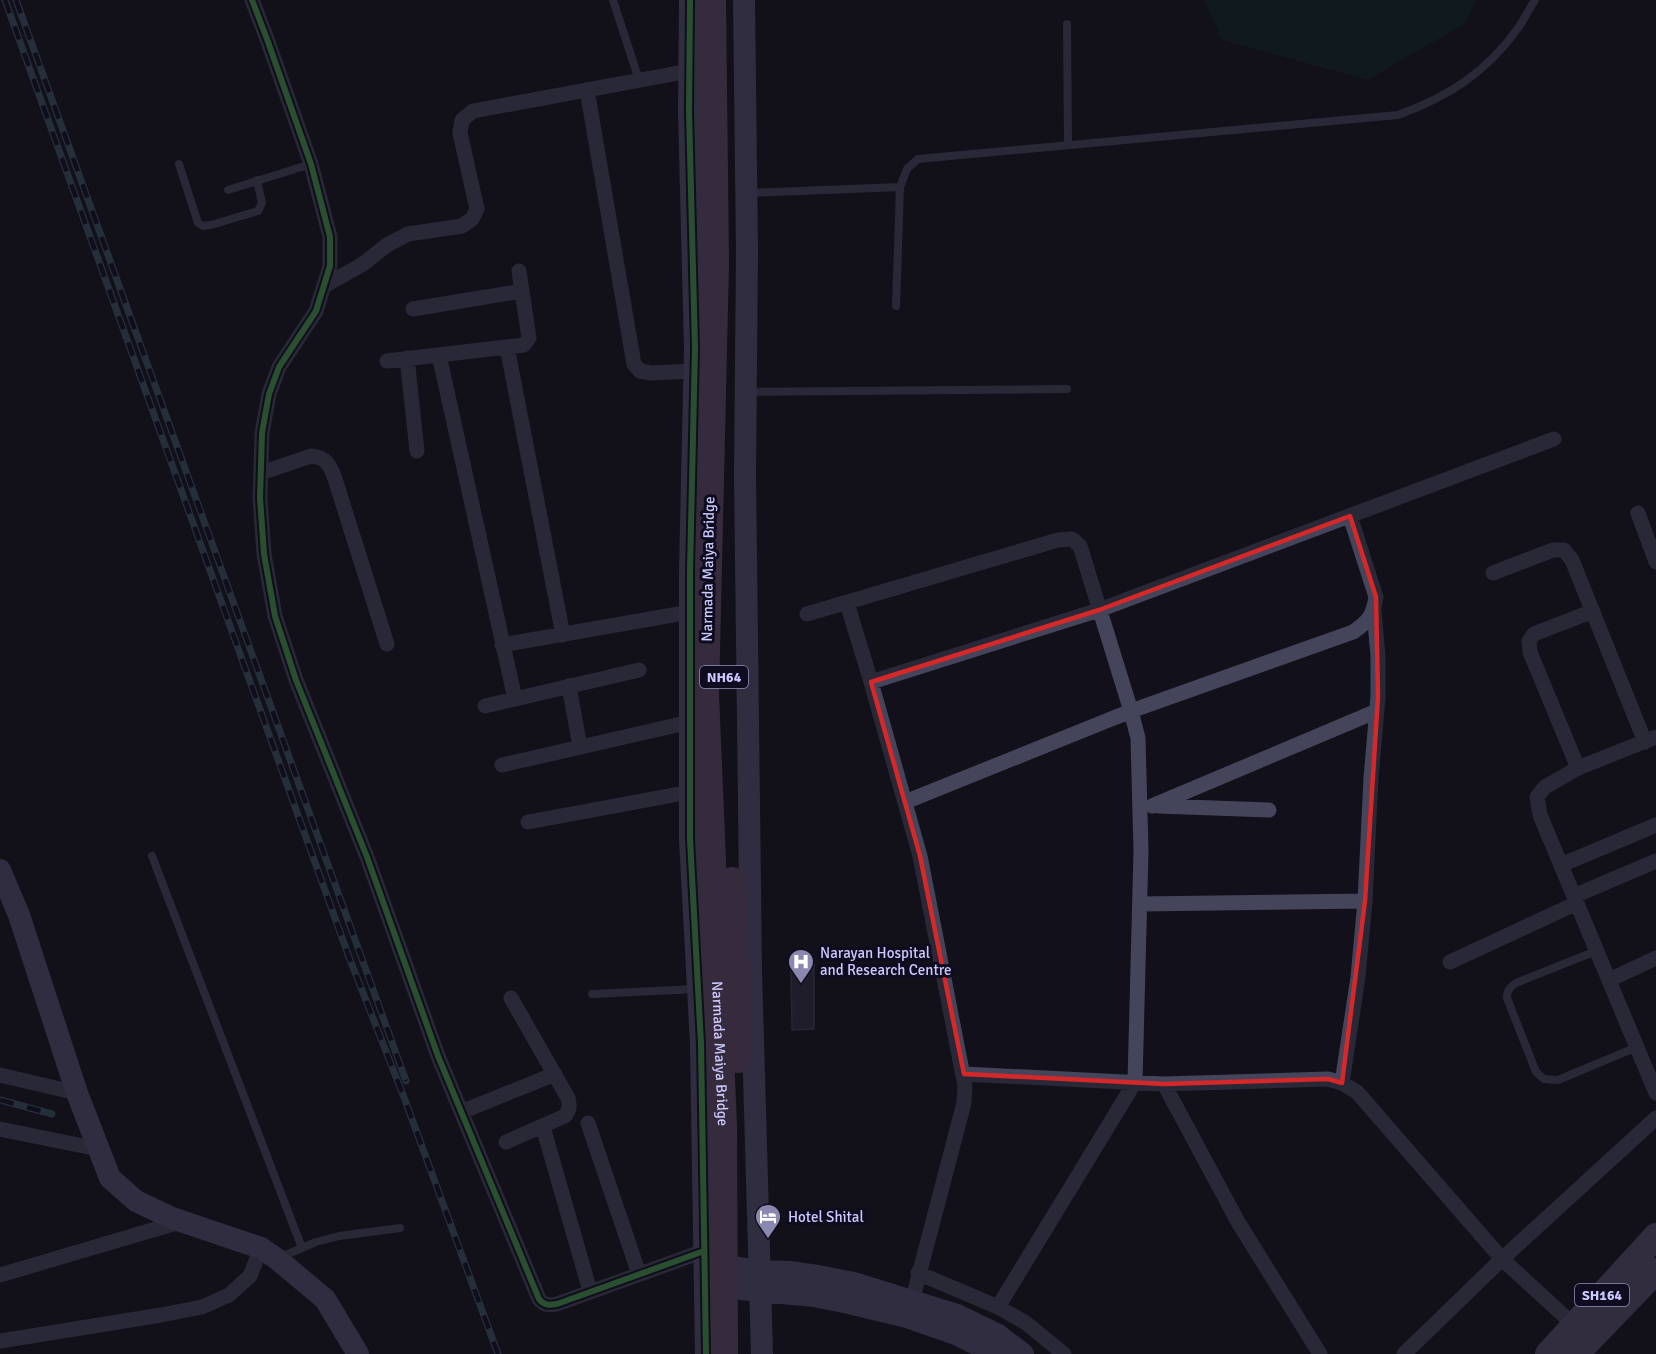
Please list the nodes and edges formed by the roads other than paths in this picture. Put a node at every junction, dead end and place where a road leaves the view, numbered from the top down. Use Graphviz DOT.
graph roads {
  1 [pos="252,0"];
  2 [pos="613,0"];
  3 [pos="690,0"];
  4 [pos="712,0"];
  5 [pos="731,0"];
  6 [pos="744,0"];
  7 [pos="1535,0"];
  8 [pos="1067,24"];
  9 [pos="689,71"];
  10 [pos="639,80"];
  11 [pos="587,90"];
  12 [pos="1068,145"];
  13 [pos="179,164"];
  14 [pos="311,164"];
  15 [pos="257,180"];
  16 [pos="900,187"];
  17 [pos="228,190"];
  18 [pos="746,193"];
  19 [pos="519,271"];
  20 [pos="324,286"];
  21 [pos="522,291"];
  22 [pos="896,306"];
  23 [pos="412,309"];
  24 [pos="507,347"];
  25 [pos="439,355"];
  26 [pos="406,358"];
  27 [pos="387,361"];
  28 [pos="695,371"];
  29 [pos="1067,389"];
  30 [pos="746,392"];
  31 [pos="1554,439"];
  32 [pos="417,451"];
  33 [pos="261,472"];
  34 [pos="1638,513"];
  35 [pos="1350,516"];
  36 [pos="1656,561"];
  37 [pos="1493,573"];
  38 [pos="847,603"];
  39 [pos="1099,610"];
  40 [pos="1374,611"];
  41 [pos="1593,611"];
  42 [pos="690,612"];
  43 [pos="807,615"];
  44 [pos="563,634"];
  45 [pos="387,644"];
  46 [pos="502,645"];
  47 [pos="639,670"];
  48 [pos="871,682"];
  49 [pos="569,686"];
  50 [pos="515,699"];
  51 [pos="485,706"];
  52 [pos="1131,711"];
  53 [pos="1377,711"];
  54 [pos="690,722"];
  55 [pos="1651,740"];
  56 [pos="580,747"];
  57 [pos="502,765"];
  58 [pos="1578,768"];
  59 [pos="690,792"];
  60 [pos="905,802"];
  61 [pos="1146,806"];
  62 [pos="1269,810"];
  63 [pos="528,822"];
  64 [pos="1656,825"];
  65 [pos="152,856"];
  66 [pos="1656,861"];
  67 [pos="1561,865"];
  68 [pos="0,870"];
  69 [pos="1575,900"];
  70 [pos="1365,901"];
  71 [pos="1140,904"];
  72 [pos="1596,951"];
  73 [pos="1656,958"];
  74 [pos="1450,962"];
  75 [pos="1609,980"];
  76 [pos="698,989"];
  77 [pos="592,994"];
  78 [pos="511,998"];
  79 [pos="1637,1047"];
  80 [pos="555,1074"];
  81 [pos="964,1074"];
  82 [pos="0,1075"];
  83 [pos="1136,1082"];
  84 [pos="1342,1083"];
  85 [pos="1164,1084"];
  86 [pos="77,1093"];
  87 [pos="1656,1093"];
  88 [pos="461,1112"];
  89 [pos="1656,1118"];
  90 [pos="588,1123"];
  91 [pos="543,1127"];
  92 [pos="1,1129"];
  93 [pos="506,1142"];
  94 [pos="98,1149"];
  95 [pos="183,1221"];
  96 [pos="400,1228"];
  97 [pos="1656,1236"];
  98 [pos="302,1248"];
  99 [pos="269,1253"];
  100 [pos="704,1257"];
  101 [pos="1502,1259"];
  102 [pos="1656,1271"];
  103 [pos="918,1272"];
  104 [pos="639,1274"];
  105 [pos="0,1275"];
  106 [pos="760,1281"];
  107 [pos="705,1286"];
  108 [pos="590,1291"];
  109 [pos="998,1307"];
  110 [pos="910,1309"];
  111 [pos="1575,1326"];
  112 [pos="0,1341"];
  113 [pos="358,1354"];
  114 [pos="706,1354"];
  115 [pos="724,1354"];
  116 [pos="741,1354"];
  117 [pos="762,1354"];
  118 [pos="996,1354"];
  119 [pos="1023,1354"];
  120 [pos="1064,1354"];
  121 [pos="1320,1354"];
  122 [pos="1404,1354"];
  123 [pos="1548,1354"];
  124 [pos="1576,1354"];
  1 -- 14 [label="street"];
  2 -- 10 [label="lane"];
  3 -- 9 [label="street, NH64"];
  4 -- 115 [label="highway, Narmada Maiya Bridge / NH64, bridge"];
  5 -- 116 [label="highway, NH64, bridge"];
  6 -- 18 [label="street"];
  7 -- 12 [label="lane"];
  8 -- 12 [label="lane"];
  9 -- 10 [label="street"];
  9 -- 28 [label="street, NH64"];
  10 -- 11 [label="street"];
  11 -- 20 [label="street"];
  11 -- 28 [label="street"];
  12 -- 16 [label="lane"];
  13 -- 15 [label="lane"];
  14 -- 15 [label="lane"];
  14 -- 20 [label="street"];
  15 -- 17 [label="lane"];
  16 -- 18 [label="lane"];
  16 -- 22 [label="lane"];
  18 -- 30 [label="street"];
  19 -- 21 [label="street"];
  20 -- 33 [label="street"];
  21 -- 23 [label="street"];
  21 -- 24 [label="street"];
  24 -- 25 [label="street"];
  24 -- 44 [label="street"];
  25 -- 26 [label="street"];
  25 -- 46 [label="street"];
  26 -- 27 [label="street"];
  26 -- 32 [label="street"];
  28 -- 42 [label="street, NH64"];
  29 -- 30 [label="lane"];
  30 -- 106 [label="street"];
  31 -- 35 [label="street"];
  33 -- 45 [label="street"];
  33 -- 88 [label="street"];
  34 -- 36 [label="street"];
  35 -- 39 [label="street"];
  35 -- 40 [label="street"];
  37 -- 41 [label="street"];
  38 -- 39 [label="street"];
  38 -- 43 [label="street"];
  38 -- 48 [label="street"];
  39 -- 48 [label="street"];
  39 -- 52 [label="street"];
  40 -- 52 [label="street"];
  40 -- 53 [label="street"];
  41 -- 55 [label="street"];
  41 -- 58 [label="street"];
  42 -- 44 [label="street"];
  42 -- 54 [label="street, NH64"];
  44 -- 46 [label="street"];
  46 -- 50 [label="street"];
  47 -- 49 [label="street"];
  48 -- 60 [label="street"];
  49 -- 50 [label="street"];
  49 -- 56 [label="street"];
  50 -- 51 [label="street"];
  52 -- 60 [label="street"];
  52 -- 61 [label="street"];
  53 -- 61 [label="street"];
  53 -- 70 [label="street"];
  54 -- 56 [label="street"];
  54 -- 59 [label="street, NH64"];
  55 -- 58 [label="street"];
  56 -- 57 [label="street"];
  58 -- 67 [label="street"];
  59 -- 63 [label="street"];
  59 -- 76 [label="street, NH64"];
  60 -- 81 [label="street"];
  61 -- 62 [label="street"];
  61 -- 71 [label="street"];
  64 -- 67 [label="street"];
  65 -- 98 [label="lane"];
  66 -- 69 [label="street"];
  67 -- 69 [label="street"];
  68 -- 86 [label="street"];
  69 -- 72 [label="street"];
  69 -- 74 [label="street"];
  70 -- 71 [label="street"];
  70 -- 84 [label="street"];
  71 -- 83 [label="street"];
  72 -- 75 [label="street"];
  72 -- 79 [label="lane"];
  73 -- 75 [label="street"];
  75 -- 79 [label="street"];
  76 -- 77 [label="lane"];
  76 -- 100 [label="street, NH64"];
  78 -- 80 [label="street"];
  79 -- 87 [label="street"];
  80 -- 88 [label="street"];
  80 -- 91 [label="street"];
  81 -- 83 [label="street"];
  81 -- 103 [label="street"];
  82 -- 86 [label="street"];
  83 -- 85 [label="street"];
  83 -- 109 [label="street"];
  84 -- 85 [label="street"];
  84 -- 101 [label="street"];
  85 -- 121 [label="street"];
  86 -- 94 [label="street"];
  88 -- 108 [label="street"];
  89 -- 101 [label="street"];
  90 -- 104 [label="street"];
  91 -- 93 [label="street"];
  91 -- 108 [label="street"];
  92 -- 94 [label="street"];
  94 -- 95 [label="street"];
  95 -- 99 [label="street"];
  95 -- 105 [label="street"];
  96 -- 98 [label="lane"];
  97 -- 111 [label="main road, SH164"];
  98 -- 99 [label="lane"];
  99 -- 112 [label="street"];
  99 -- 113 [label="street"];
  100 -- 104 [label="street"];
  100 -- 106 [label="street"];
  100 -- 107 [label="street, NH64"];
  101 -- 111 [label="street"];
  101 -- 122 [label="street"];
  102 -- 124 [label="main road, SH164"];
  103 -- 109 [label="street"];
  103 -- 110 [label="street"];
  104 -- 108 [label="street"];
  106 -- 107 [label="street"];
  106 -- 110 [label="street"];
  106 -- 117 [label="street"];
  107 -- 114 [label="street, NH64"];
  109 -- 120 [label="street"];
  110 -- 118 [label="street"];
  110 -- 119 [label="street"];
  111 -- 123 [label="main road, SH164"];
}
